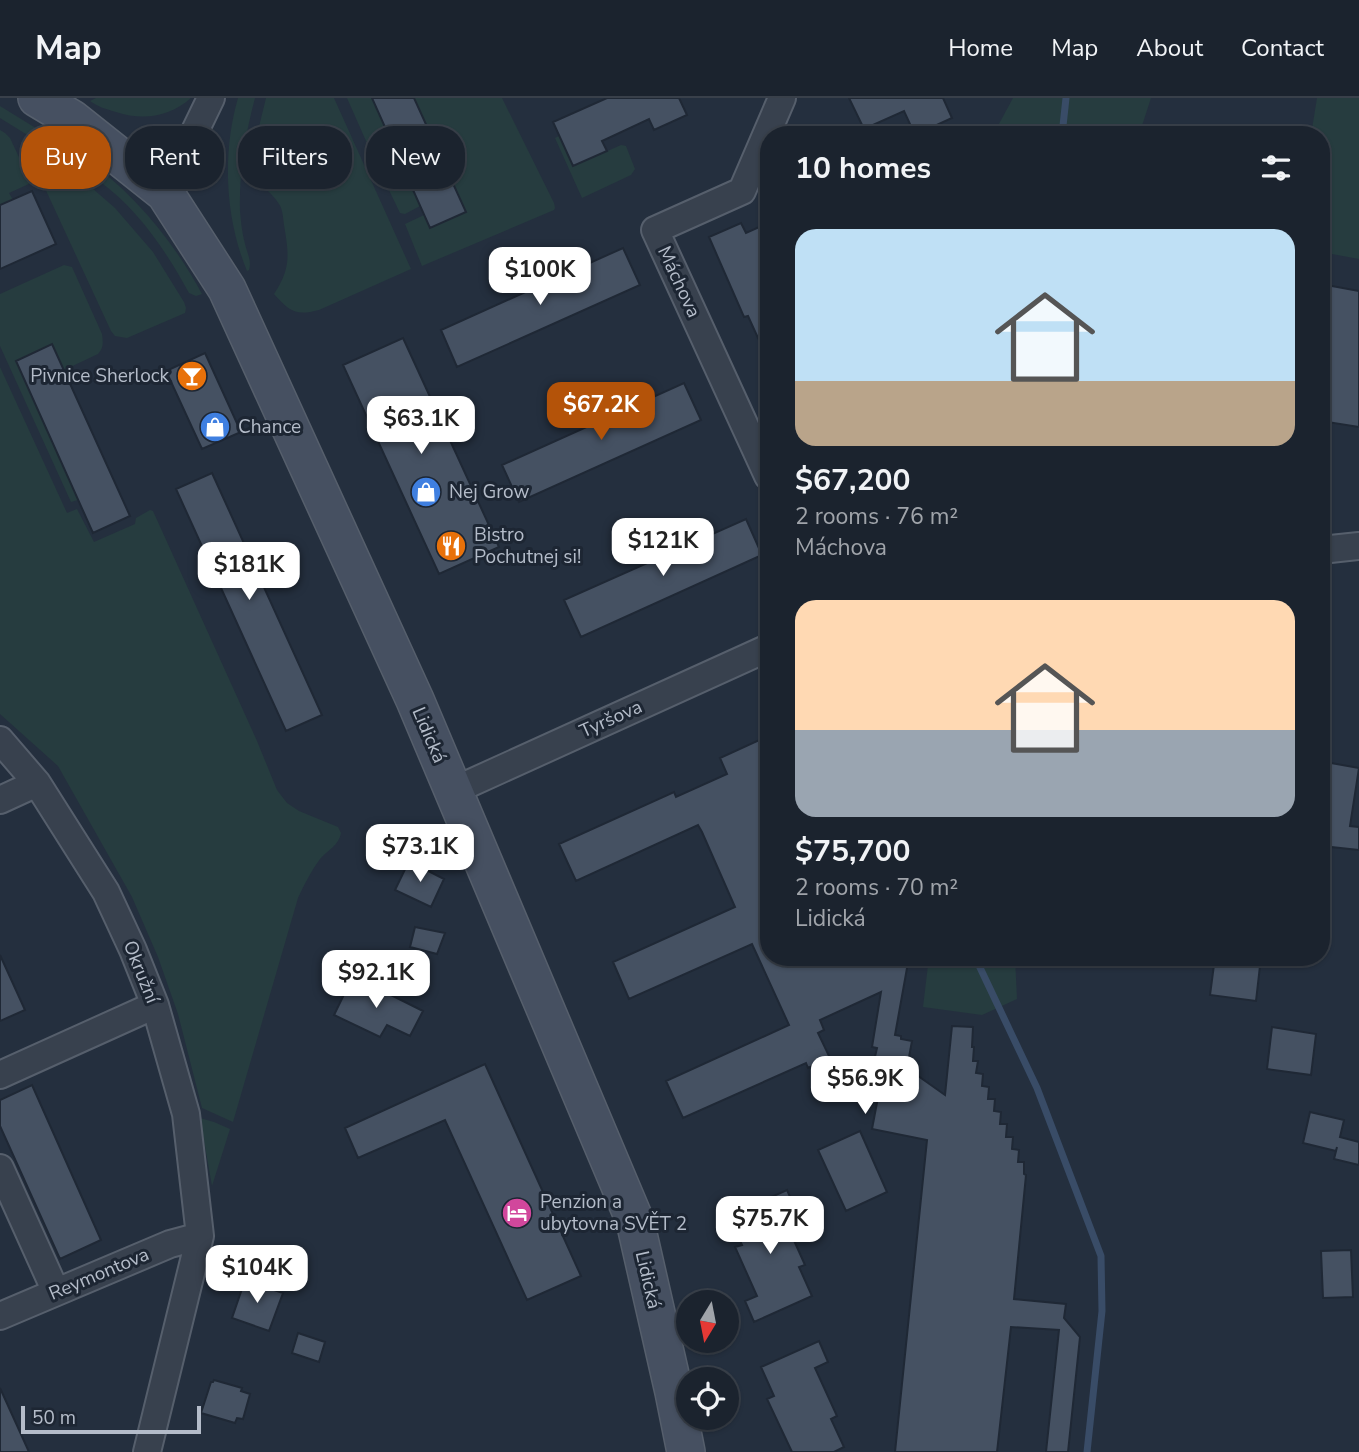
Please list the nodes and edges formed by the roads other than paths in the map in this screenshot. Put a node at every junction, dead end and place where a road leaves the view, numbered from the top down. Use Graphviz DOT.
graph roads {
  1 [pos="37,98"];
  2 [pos="211,98"];
  3 [pos="782,98"];
  4 [pos="770,126"];
  5 [pos="760,149"];
  6 [pos="164,193"];
  7 [pos="760,459"];
  8 [pos="1359,546"];
  9 [pos="1330,549"];
  10 [pos="760,652"];
  11 [pos="0,740"];
  12 [pos="37,783"];
  13 [pos="453,791"];
  14 [pos="0,800"];
  15 [pos="155,1005"];
  16 [pos="0,1075"];
  17 [pos="0,1168"];
  18 [pos="200,1236"];
  19 [pos="56,1292"];
  20 [pos="0,1317"];
  21 [pos="147,1452"];
  22 [pos="686,1452"];
  1 -- 6 [label="street, Lidická"];
  2 -- 6 [label="street"];
  3 -- 4 [label="street, Máchova"];
  5 -- 7 [label="street, Máchova"];
  6 -- 13 [label="street, Lidická"];
  8 -- 9 [label="street"];
  10 -- 13 [label="street, Tyršova"];
  11 -- 12 [label="street, Okružní"];
  12 -- 14 [label="street"];
  12 -- 15 [label="street, Okružní"];
  13 -- 22 [label="street, Lidická"];
  15 -- 16 [label="street"];
  15 -- 18 [label="street, Okružní"];
  17 -- 19 [label="street"];
  18 -- 19 [label="street, Reymontova"];
  18 -- 21 [label="street"];
  19 -- 20 [label="street, Reymontova"];
}
